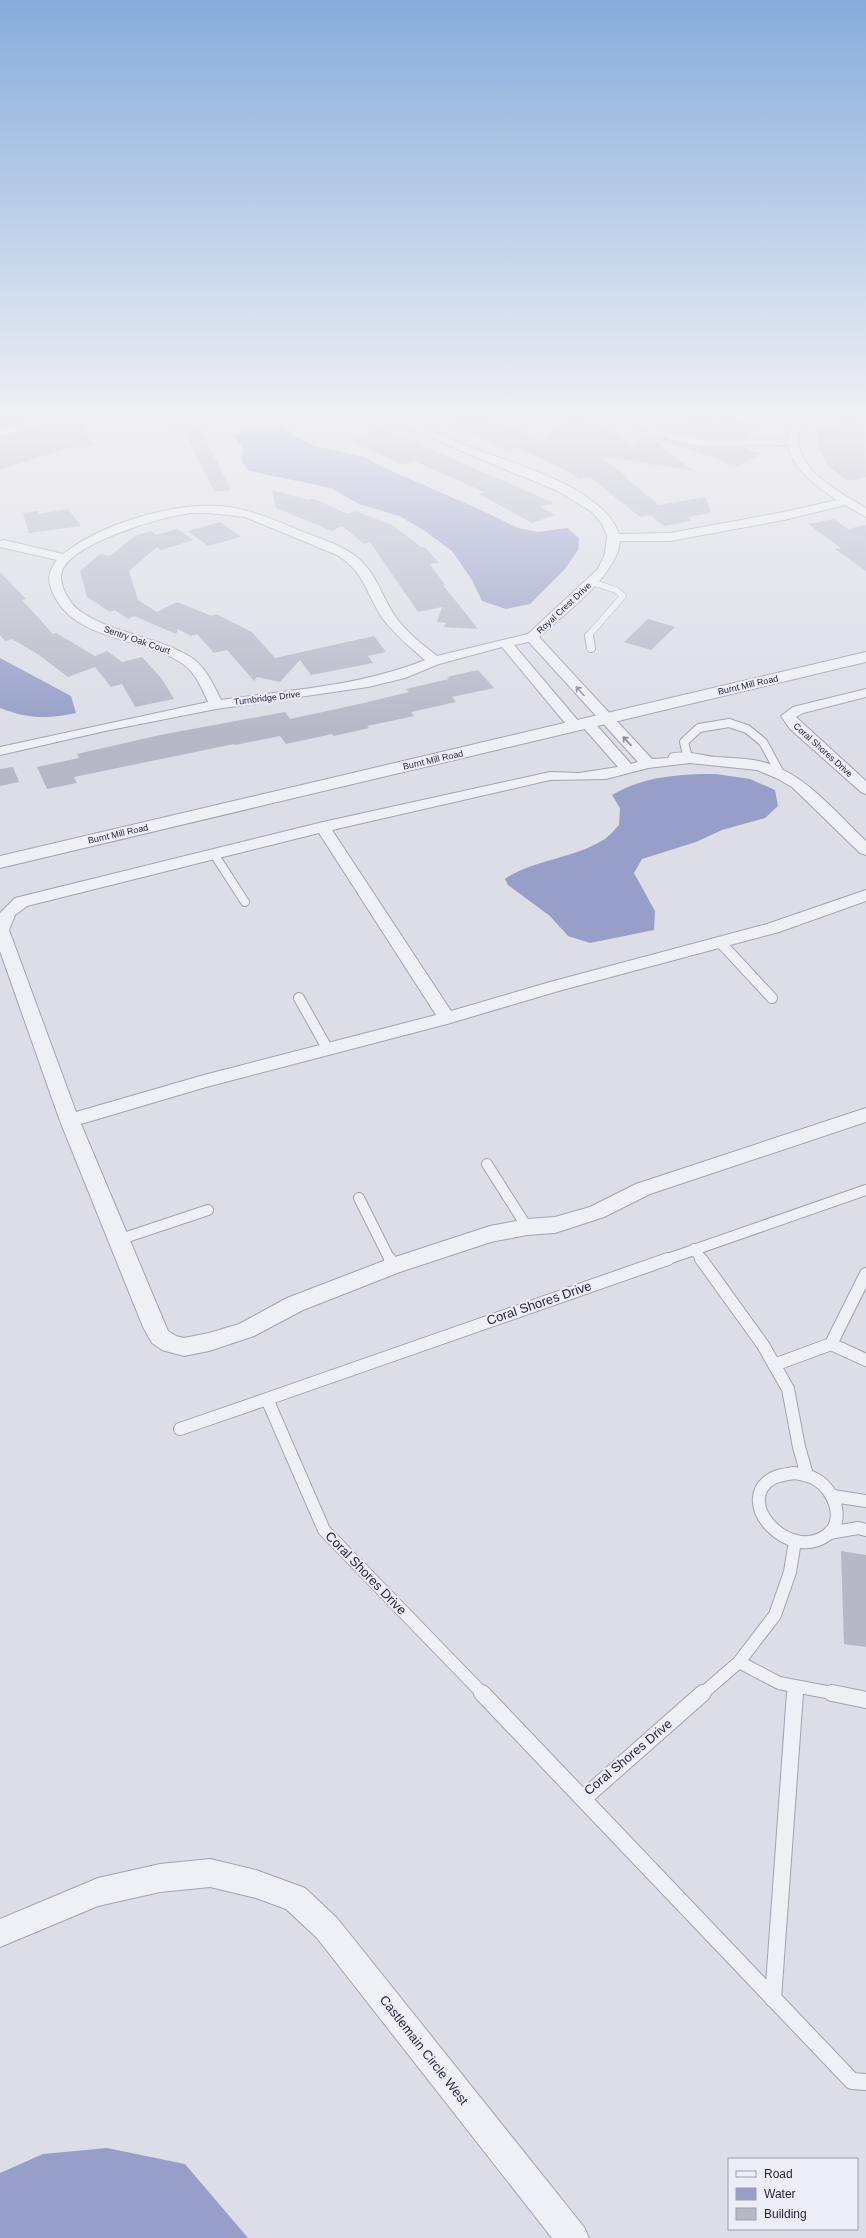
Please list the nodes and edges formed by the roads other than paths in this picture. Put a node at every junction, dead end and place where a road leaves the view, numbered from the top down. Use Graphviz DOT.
graph roads {
  1 [pos="140,520"];
  2 [pos="265,520"];
  3 [pos="606,520"];
  4 [pos="760,520"];
  5 [pos="613,538"];
  6 [pos="4,544"];
  7 [pos="65,558"];
  8 [pos="592,582"];
  9 [pos="532,637"];
  10 [pos="505,642"];
  11 [pos="591,648"];
  12 [pos="549,656"];
  13 [pos="866,657"];
  14 [pos="434,661"];
  15 [pos="522,662"];
  16 [pos="568,677"];
  17 [pos="540,683"];
  18 [pos="866,693"];
  19 [pos="216,705"];
  20 [pos="606,718"];
  21 [pos="581,724"];
  22 [pos="0,751"];
  23 [pos="688,758"];
  24 [pos="648,764"];
  25 [pos="627,769"];
  26 [pos="866,771"];
  27 [pos="781,775"];
  28 [pos="850,775"];
  29 [pos="866,789"];
  30 [pos="323,827"];
  31 [pos="866,850"];
  32 [pos="214,854"];
  33 [pos="0,862"];
  34 [pos="866,895"];
  35 [pos="245,902"];
  36 [pos="720,942"];
  37 [pos="299,998"];
  38 [pos="772,998"];
  39 [pos="447,1018"];
  40 [pos="327,1048"];
  41 [pos="866,1115"];
  42 [pos="70,1121"];
  43 [pos="487,1164"];
  44 [pos="866,1190"];
  45 [pos="359,1198"];
  46 [pos="208,1210"];
  47 [pos="527,1227"];
  48 [pos="118,1240"];
  49 [pos="694,1249"];
  50 [pos="393,1266"];
  51 [pos="866,1274"];
  52 [pos="831,1344"];
  53 [pos="866,1360"];
  54 [pos="774,1365"];
  55 [pos="267,1399"];
  56 [pos="180,1429"];
  57 [pos="807,1475"];
  58 [pos="833,1496"];
  59 [pos="866,1501"];
  60 [pos="866,1530"];
  61 [pos="829,1533"];
  62 [pos="795,1541"];
  63 [pos="739,1662"];
  64 [pos="796,1686"];
  65 [pos="866,1700"];
  66 [pos="584,1798"];
  67 [pos="0,1933"];
  68 [pos="773,1999"];
  69 [pos="866,2082"];
  70 [pos="573,2238"];
  1 -- 7 [label="street, Sentry Oak Court"];
  2 -- 14 [label="street, Sentry Oak Court"];
  3 -- 5 [label="street, Royal Crest Drive"];
  4 -- 5 [label="street"];
  5 -- 8 [label="street, Royal Crest Drive"];
  6 -- 7 [label="street"];
  7 -- 19 [label="street, Sentry Oak Court"];
  8 -- 9 [label="street, Royal Crest Drive"];
  8 -- 11 [label="lane"];
  9 -- 10 [label="street, Turnbridge Drive"];
  9 -- 12 [label="street, Royal Crest Drive"];
  10 -- 14 [label="street, Turnbridge Drive"];
  10 -- 15 [label="street"];
  12 -- 15 [label="street"];
  12 -- 16 [label="street, Royal Crest Drive"];
  13 -- 20 [label="street, Burnt Mill Road"];
  14 -- 19 [label="street, Turnbridge Drive"];
  15 -- 17 [label="street"];
  16 -- 17 [label="street"];
  20 -- 16 [label="street, Royal Crest Drive, one-way"];
  17 -- 21 [label="street"];
  18 -- 28 [label="street, Coral Shores Drive"];
  19 -- 22 [label="street, Turnbridge Drive"];
  20 -- 21 [label="street, Burnt Mill Road"];
  24 -- 20 [label="street, Royal Crest Drive, one-way"];
  21 -- 25 [label="street"];
  21 -- 33 [label="street, Burnt Mill Road"];
  23 -- 24 [label="street"];
  23 -- 27 [label="street"];
  23 -- 27 [label="lane"];
  24 -- 25 [label="street"];
  25 -- 30 [label="street"];
  26 -- 28 [label="street"];
  27 -- 31 [label="street"];
  28 -- 29 [label="street, Coral Shores Drive"];
  30 -- 32 [label="street"];
  30 -- 39 [label="street"];
  32 -- 35 [label="lane"];
  32 -- 42 [label="street"];
  34 -- 36 [label="street"];
  36 -- 38 [label="lane"];
  36 -- 39 [label="street"];
  37 -- 40 [label="lane"];
  39 -- 40 [label="street"];
  40 -- 42 [label="street"];
  41 -- 47 [label="street"];
  42 -- 48 [label="street"];
  43 -- 47 [label="lane"];
  44 -- 49 [label="lane, Coral Shores Drive"];
  45 -- 50 [label="lane"];
  46 -- 48 [label="lane"];
  47 -- 50 [label="street"];
  48 -- 50 [label="street"];
  49 -- 54 [label="lane"];
  49 -- 55 [label="lane, Coral Shores Drive"];
  51 -- 52 [label="lane"];
  52 -- 53 [label="lane"];
  52 -- 54 [label="lane"];
  54 -- 57 [label="lane"];
  55 -- 56 [label="lane"];
  55 -- 66 [label="lane, Coral Shores Drive"];
  57 -- 58 [label="lane"];
  57 -- 62 [label="lane"];
  58 -- 59 [label="lane"];
  58 -- 61 [label="lane"];
  60 -- 61 [label="lane"];
  61 -- 62 [label="lane"];
  62 -- 63 [label="lane, Coral Shores Drive"];
  63 -- 64 [label="lane"];
  63 -- 66 [label="lane, Coral Shores Drive"];
  64 -- 65 [label="lane"];
  64 -- 68 [label="lane"];
  66 -- 68 [label="lane"];
  67 -- 70 [label="street, Castlemain Circle West"];
  68 -- 69 [label="lane"];
}
